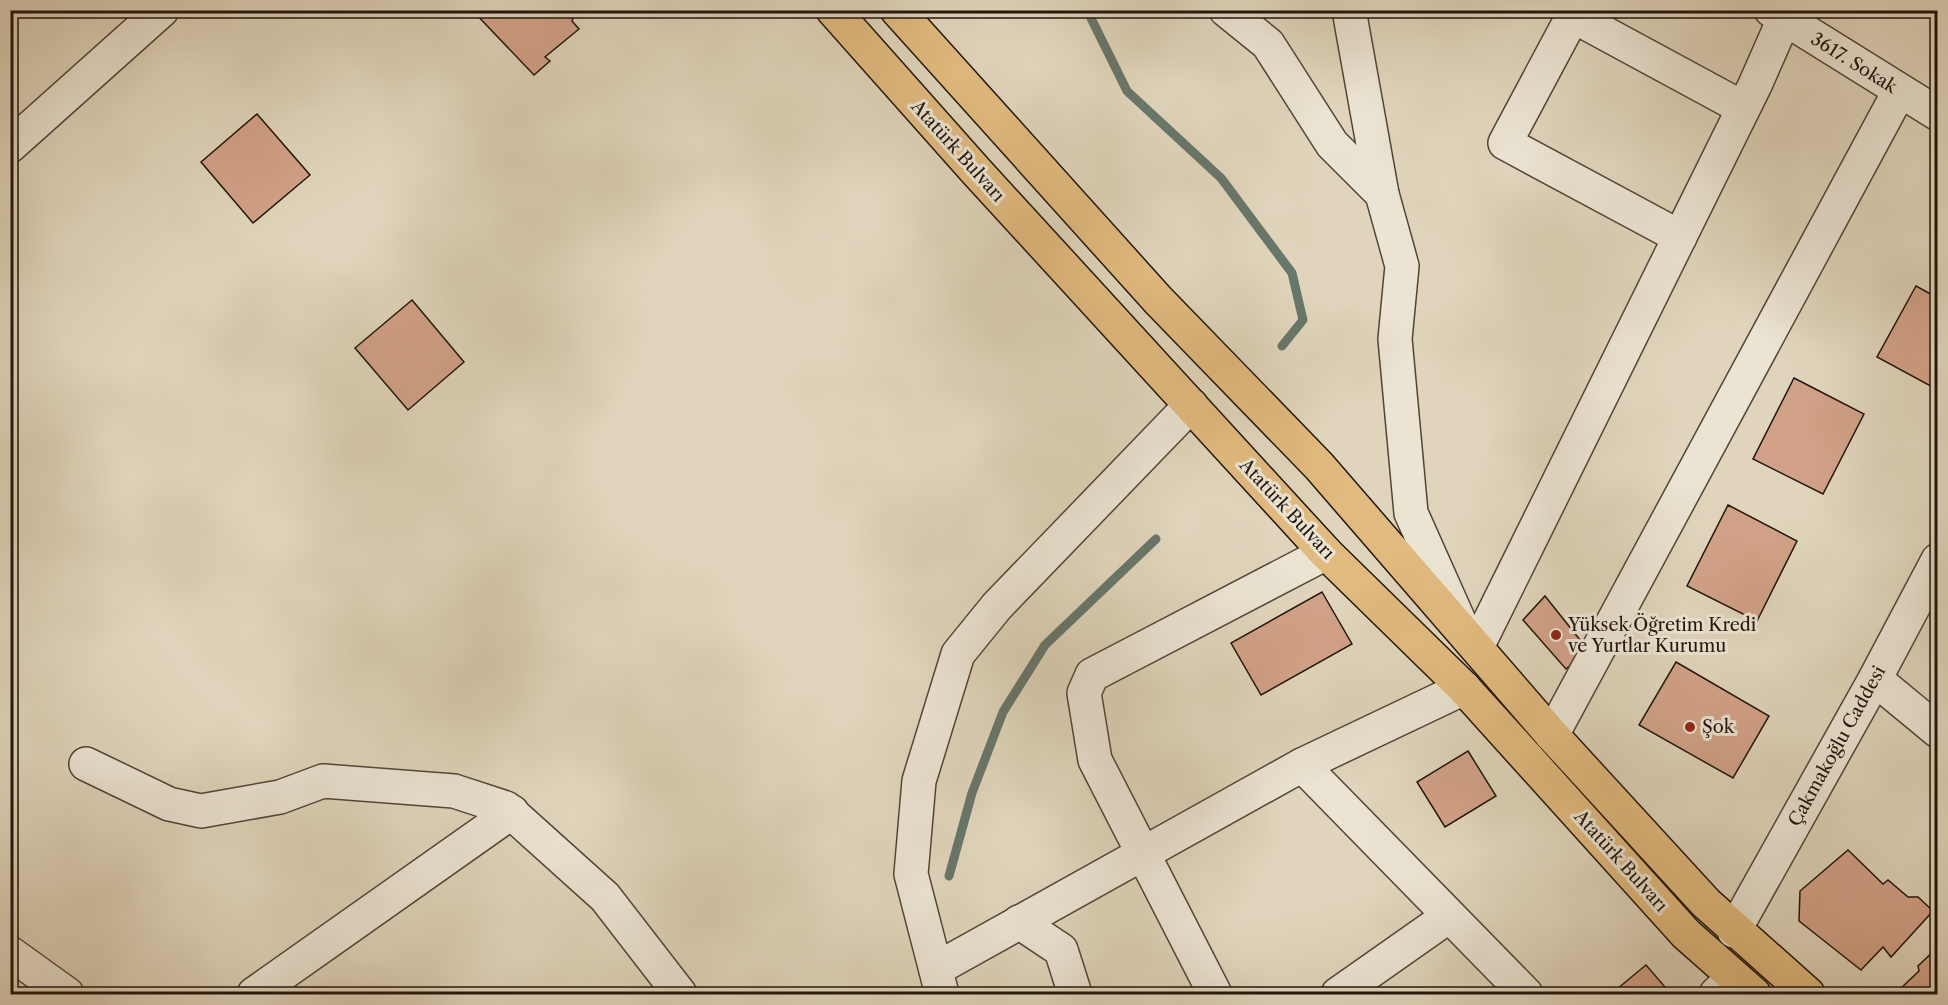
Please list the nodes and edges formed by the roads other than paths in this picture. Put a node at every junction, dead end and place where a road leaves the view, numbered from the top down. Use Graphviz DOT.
graph roads {
  1 [pos="162,10"];
  2 [pos="832,10"];
  3 [pos="897,10"];
  4 [pos="1226,10"];
  5 [pos="1348,10"];
  6 [pos="1574,13"];
  7 [pos="1781,13"];
  8 [pos="1899,92"];
  9 [pos="1743,108"];
  10 [pos="1938,114"];
  11 [pos="10,146"];
  12 [pos="1382,194"];
  13 [pos="1680,237"];
  14 [pos="1191,405"];
  15 [pos="1326,552"];
  16 [pos="1938,560"];
  17 [pos="1472,642"];
  18 [pos="1875,679"];
  19 [pos="1464,688"];
  20 [pos="1938,731"];
  21 [pos="1552,735"];
  22 [pos="86,765"];
  23 [pos="1302,765"];
  24 [pos="512,812"];
  25 [pos="1143,852"];
  26 [pos="1449,916"];
  27 [pos="1019,922"];
  28 [pos="1734,931"];
  29 [pos="10,953"];
  30 [pos="939,982"];
  31 [pos="1071,982"];
  32 [pos="1735,989"];
  33 [pos="667,990"];
  34 [pos="1516,991"];
  35 [pos="67,994"];
  36 [pos="254,994"];
  37 [pos="1098,994"];
  38 [pos="1215,994"];
  39 [pos="1338,994"];
  40 [pos="1808,994"];
  1 -- 11 [label="street"];
  2 -- 14 [label="main road, Atatürk Bulvarı"];
  3 -- 17 [label="main road, Atatürk Bulvarı"];
  4 -- 12 [label="street"];
  5 -- 12 [label="street"];
  6 -- 9 [label="street"];
  6 -- 13 [label="street"];
  7 -- 8 [label="street, 3617. Sokak"];
  7 -- 9 [label="street"];
  8 -- 10 [label="street, 3617. Sokak"];
  8 -- 21 [label="street"];
  9 -- 13 [label="street"];
  12 -- 17 [label="street"];
  13 -- 17 [label="street"];
  14 -- 15 [label="main road, Atatürk Bulvarı"];
  14 -- 30 [label="street"];
  15 -- 19 [label="main road, Atatürk Bulvarı"];
  15 -- 25 [label="street"];
  16 -- 18 [label="street, Çakmakoğlu Caddesi"];
  17 -- 21 [label="main road, Atatürk Bulvarı"];
  18 -- 20 [label="street"];
  18 -- 28 [label="street, Çakmakoğlu Caddesi"];
  19 -- 23 [label="street"];
  19 -- 32 [label="main road, Atatürk Bulvarı"];
  21 -- 28 [label="main road, Atatürk Bulvarı"];
  22 -- 24 [label="street"];
  23 -- 25 [label="street"];
  23 -- 26 [label="street"];
  24 -- 33 [label="street"];
  24 -- 36 [label="street"];
  25 -- 27 [label="street"];
  25 -- 38 [label="street"];
  26 -- 34 [label="street"];
  26 -- 39 [label="street"];
  27 -- 30 [label="street"];
  27 -- 31 [label="street"];
  28 -- 40 [label="main road, Atatürk Bulvarı"];
  29 -- 35 [label="street"];
  31 -- 37 [label="street"];
}
